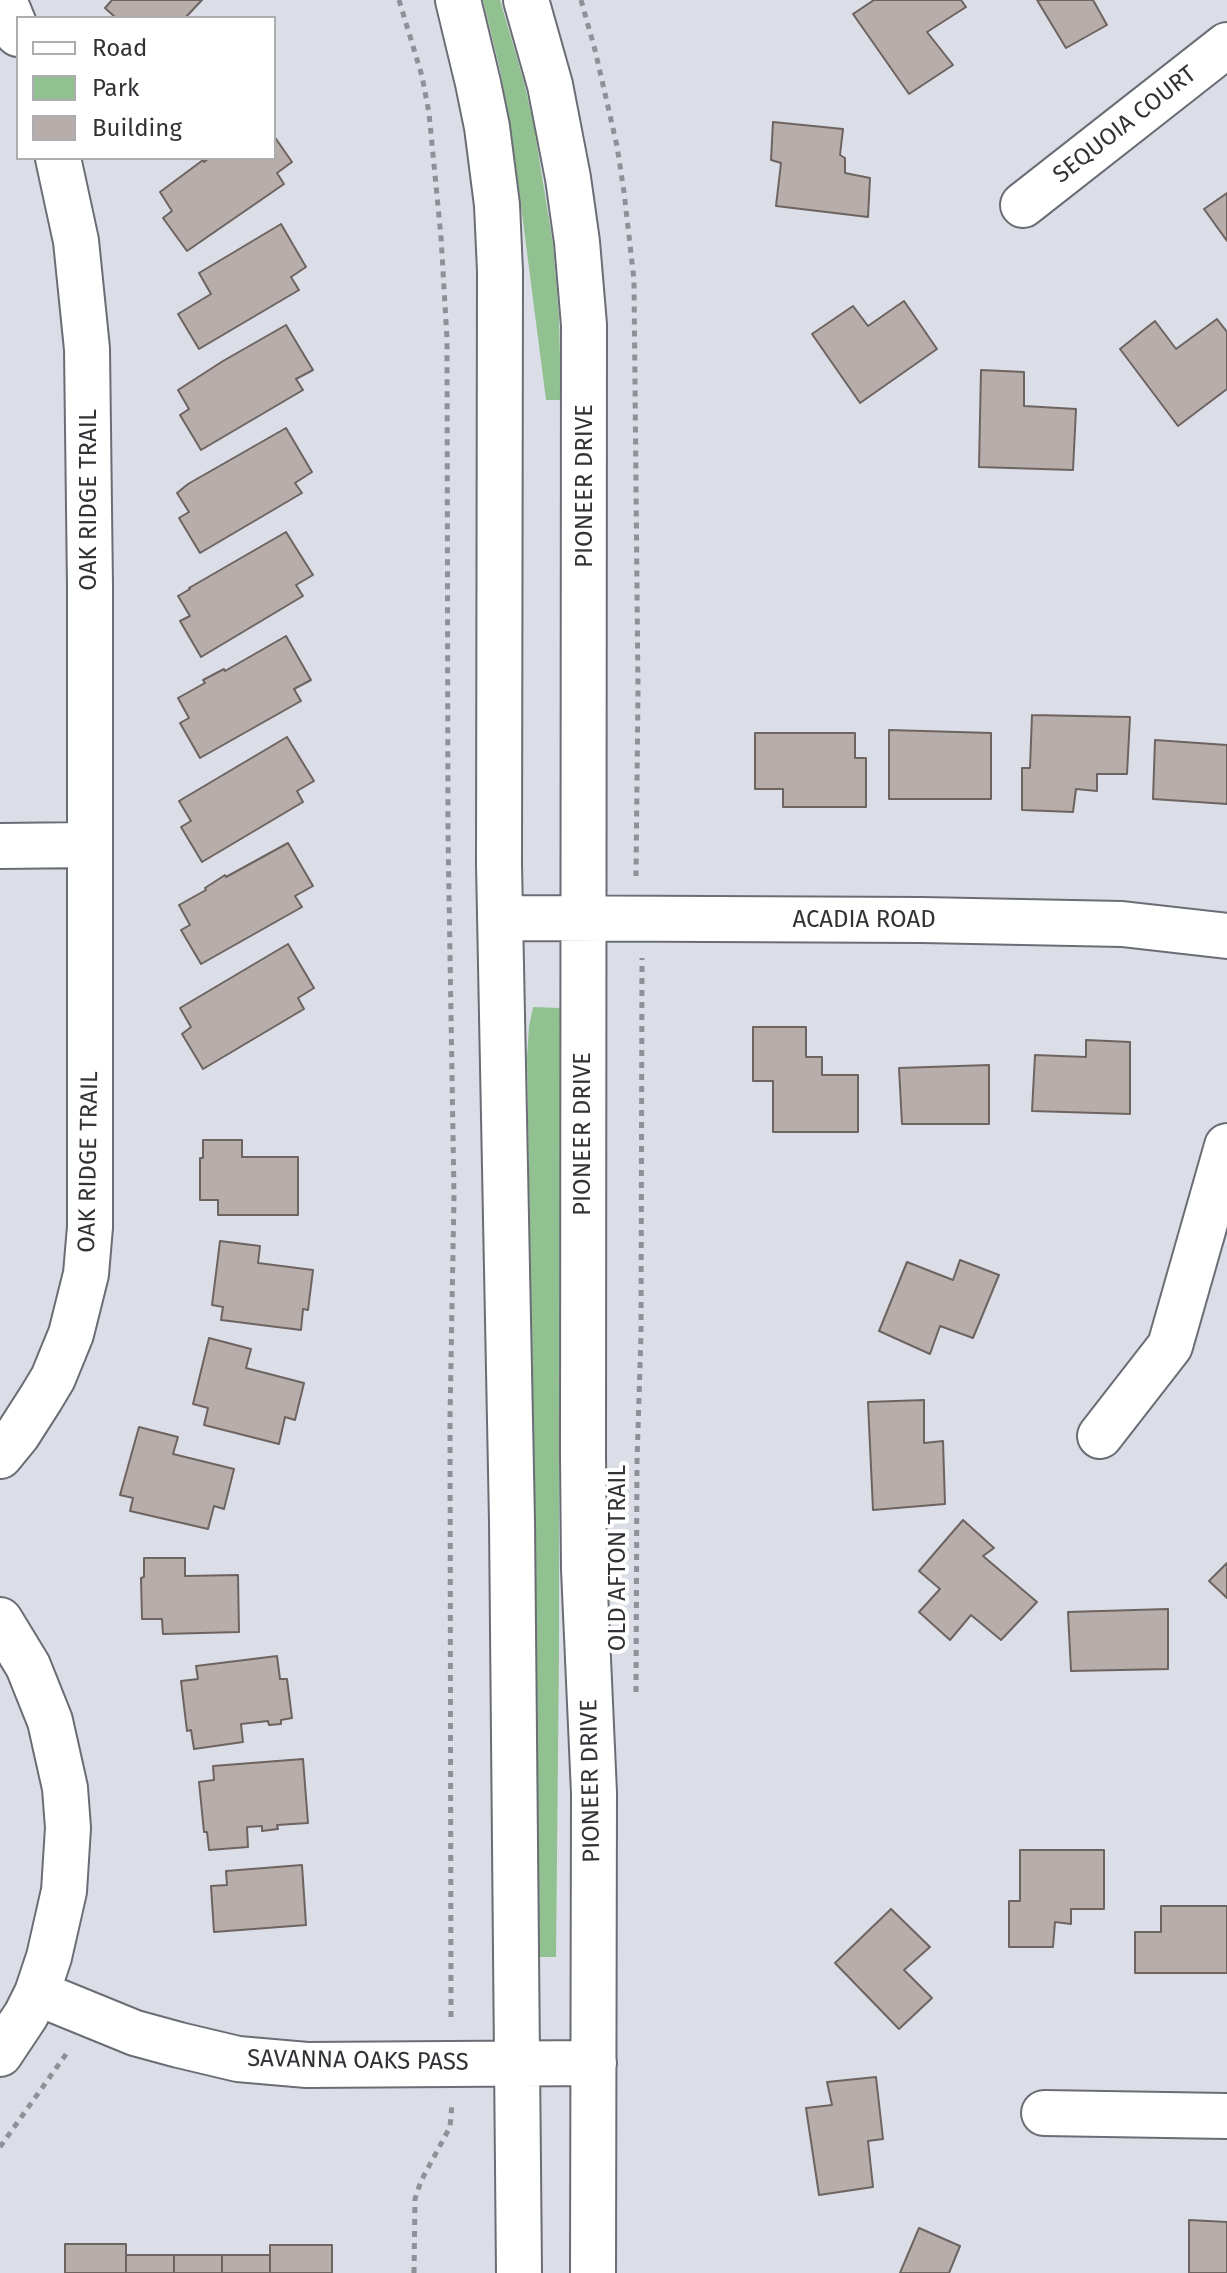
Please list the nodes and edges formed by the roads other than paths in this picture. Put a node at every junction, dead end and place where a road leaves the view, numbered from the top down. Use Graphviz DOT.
graph roads {
  1 [pos="4,0"];
  2 [pos="458,0"];
  3 [pos="526,0"];
  4 [pos="16,29"];
  5 [pos="1227,45"];
  6 [pos="58,160"];
  7 [pos="1023,205"];
  8 [pos="90,845"];
  9 [pos="0,846"];
  10 [pos="500,918"];
  11 [pos="584,918"];
  12 [pos="1227,936"];
  13 [pos="1227,1146"];
  14 [pos="1100,1436"];
  15 [pos="0,1456"];
  16 [pos="0,1620"];
  17 [pos="37,1993"];
  18 [pos="0,2054"];
  19 [pos="594,2063"];
  20 [pos="517,2064"];
  21 [pos="1044,2113"];
  22 [pos="1227,2116"];
  23 [pos="519,2273"];
  24 [pos="593,2273"];
  1 -- 4 [label="street"];
  2 -- 10 [label="street"];
  3 -- 11 [label="street, PIONEER DRIVE"];
  5 -- 7 [label="street, SEQUOIA COURT"];
  6 -- 8 [label="street, OAK RIDGE TRAIL"];
  8 -- 9 [label="street"];
  8 -- 15 [label="street, OAK RIDGE TRAIL"];
  10 -- 11 [label="street, ACADIA ROAD"];
  10 -- 20 [label="street"];
  11 -- 12 [label="street, ACADIA ROAD"];
  11 -- 19 [label="street, PIONEER DRIVE"];
  13 -- 14 [label="street"];
  16 -- 17 [label="street"];
  17 -- 18 [label="street"];
  17 -- 20 [label="street, SAVANNA OAKS PASS"];
  19 -- 20 [label="street, SAVANNA OAKS PASS"];
  19 -- 24 [label="street, PIONEER DRIVE"];
  20 -- 23 [label="street"];
  21 -- 22 [label="street"];
}
